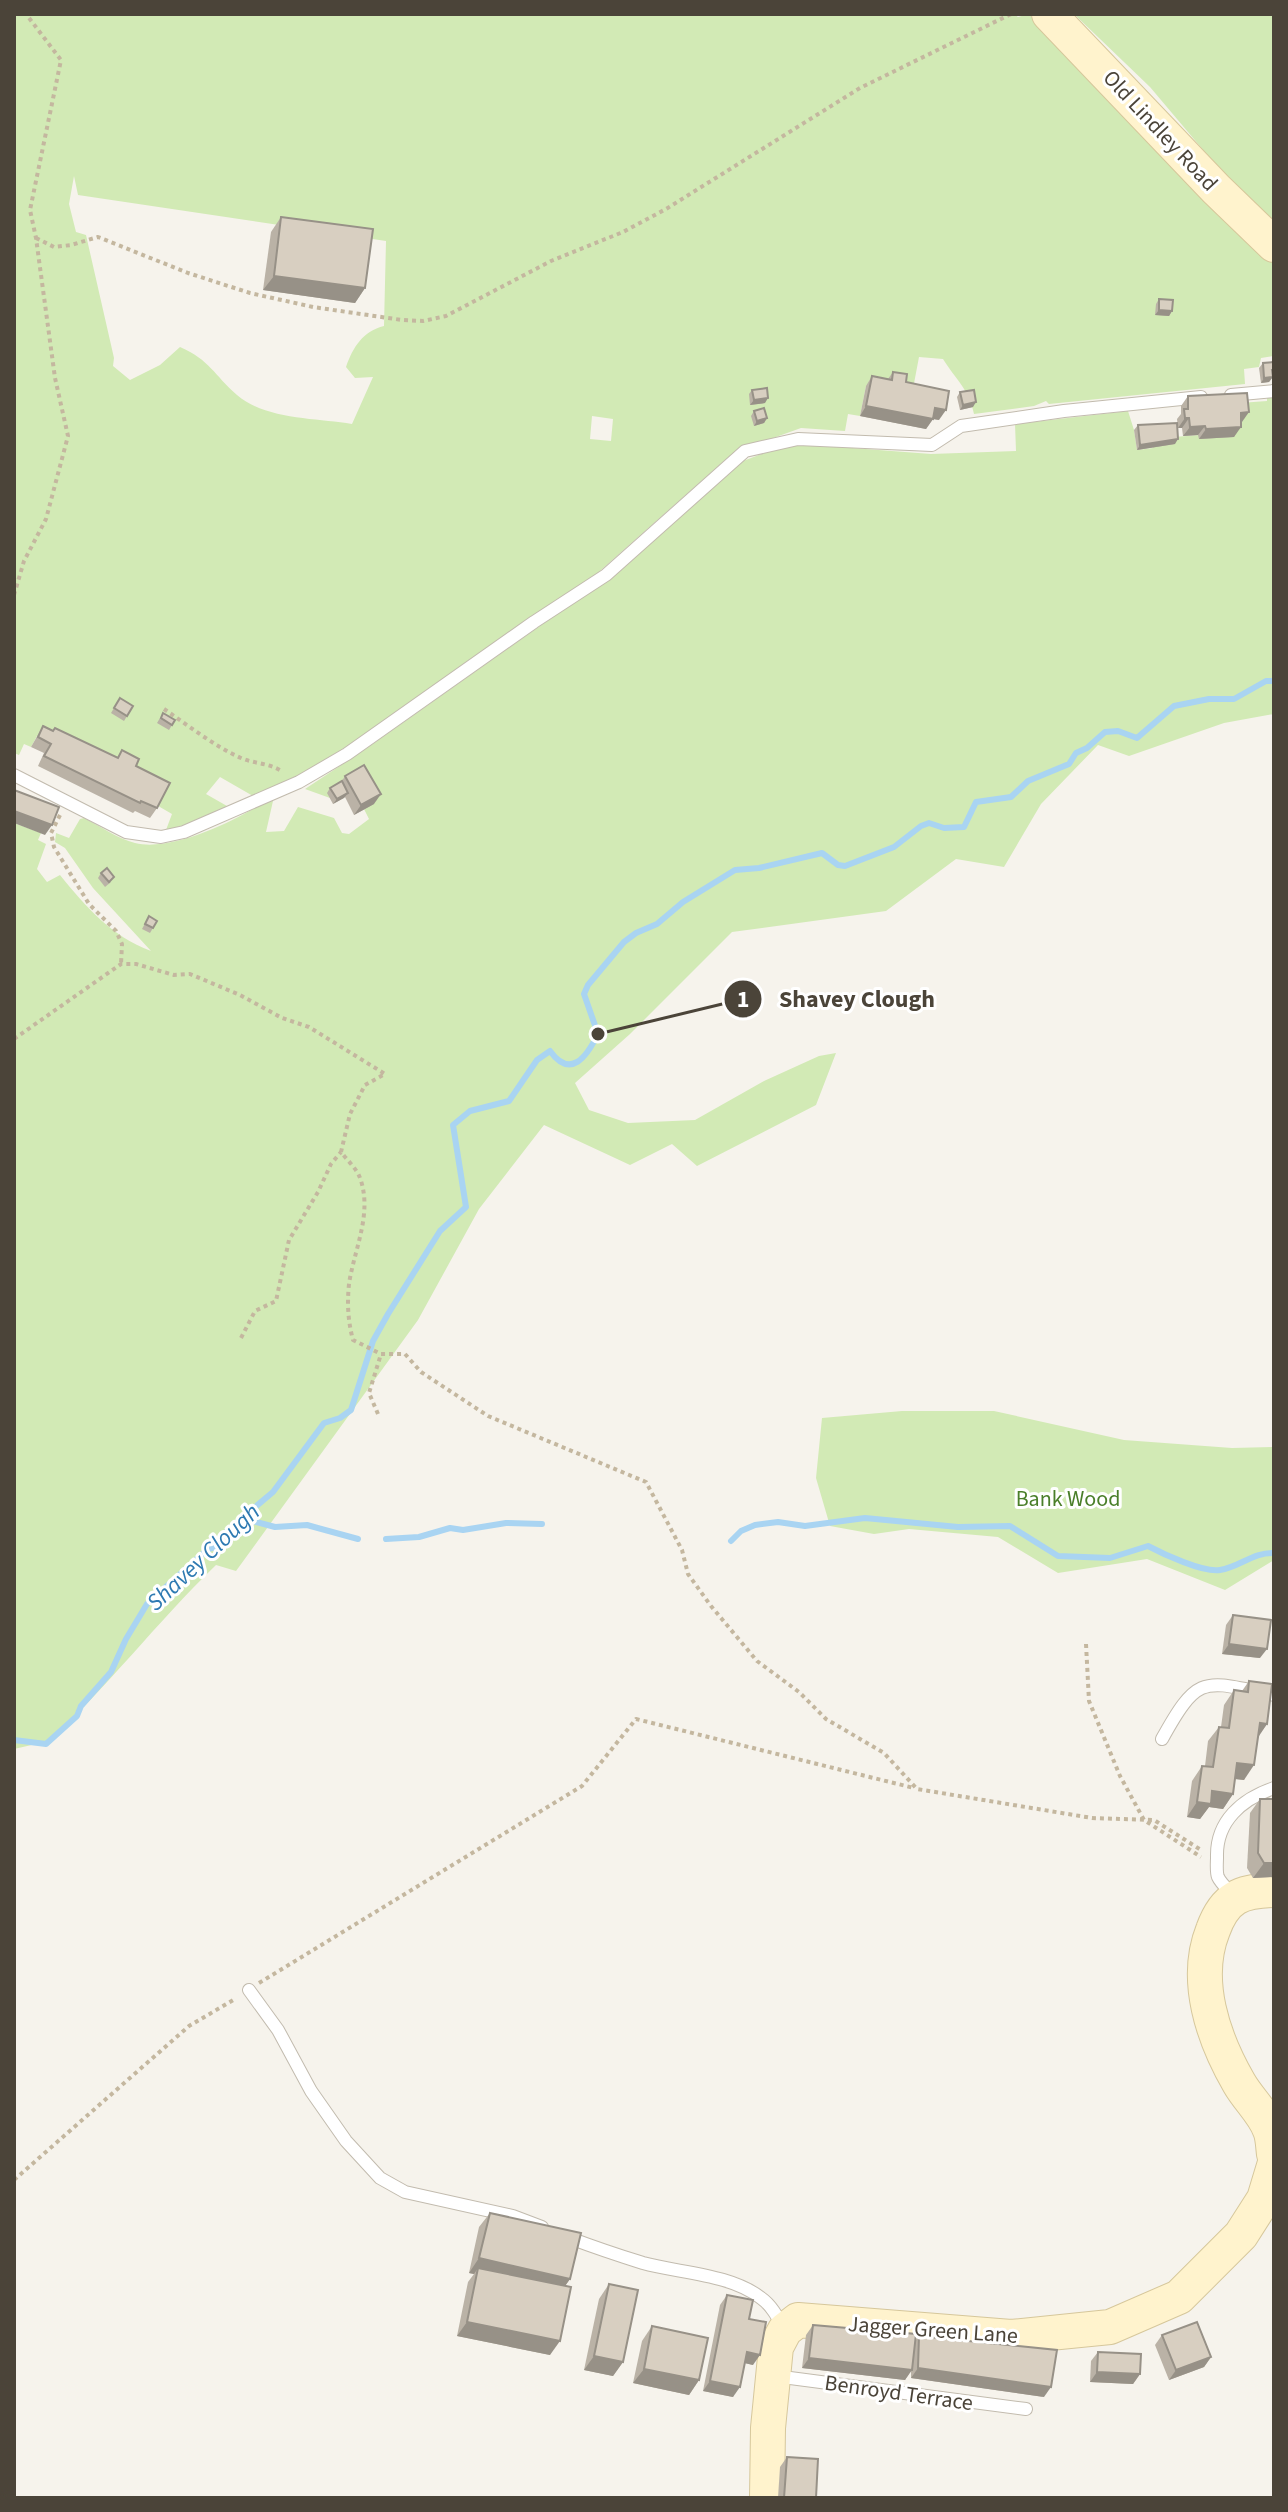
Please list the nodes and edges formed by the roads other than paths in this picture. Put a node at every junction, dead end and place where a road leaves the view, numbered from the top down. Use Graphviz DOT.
graph roads {
  1 [pos="1049,14"];
  2 [pos="1274,245"];
  3 [pos="1274,391"];
  4 [pos="14,775"];
  5 [pos="1274,1695"];
  6 [pos="1162,1739"];
  7 [pos="1274,1788"];
  8 [pos="1274,1890"];
  9 [pos="1235,1897"];
  10 [pos="249,1990"];
  11 [pos="1274,2154"];
  12 [pos="1274,2166"];
  13 [pos="785,2330"];
  14 [pos="773,2375"];
  15 [pos="1026,2409"];
  16 [pos="767,2498"];
  1 -- 2 [label="street, Old Lindley Road"];
  3 -- 4 [label="lane"];
  5 -- 6 [label="lane"];
  7 -- 9 [label="lane"];
  8 -- 9 [label="street"];
  9 -- 11 [label="street"];
  10 -- 13 [label="lane"];
  12 -- 13 [label="street, Jagger Green Lane"];
  13 -- 14 [label="street"];
  14 -- 15 [label="lane, Benroyd Terrace"];
  14 -- 16 [label="street"];
}
